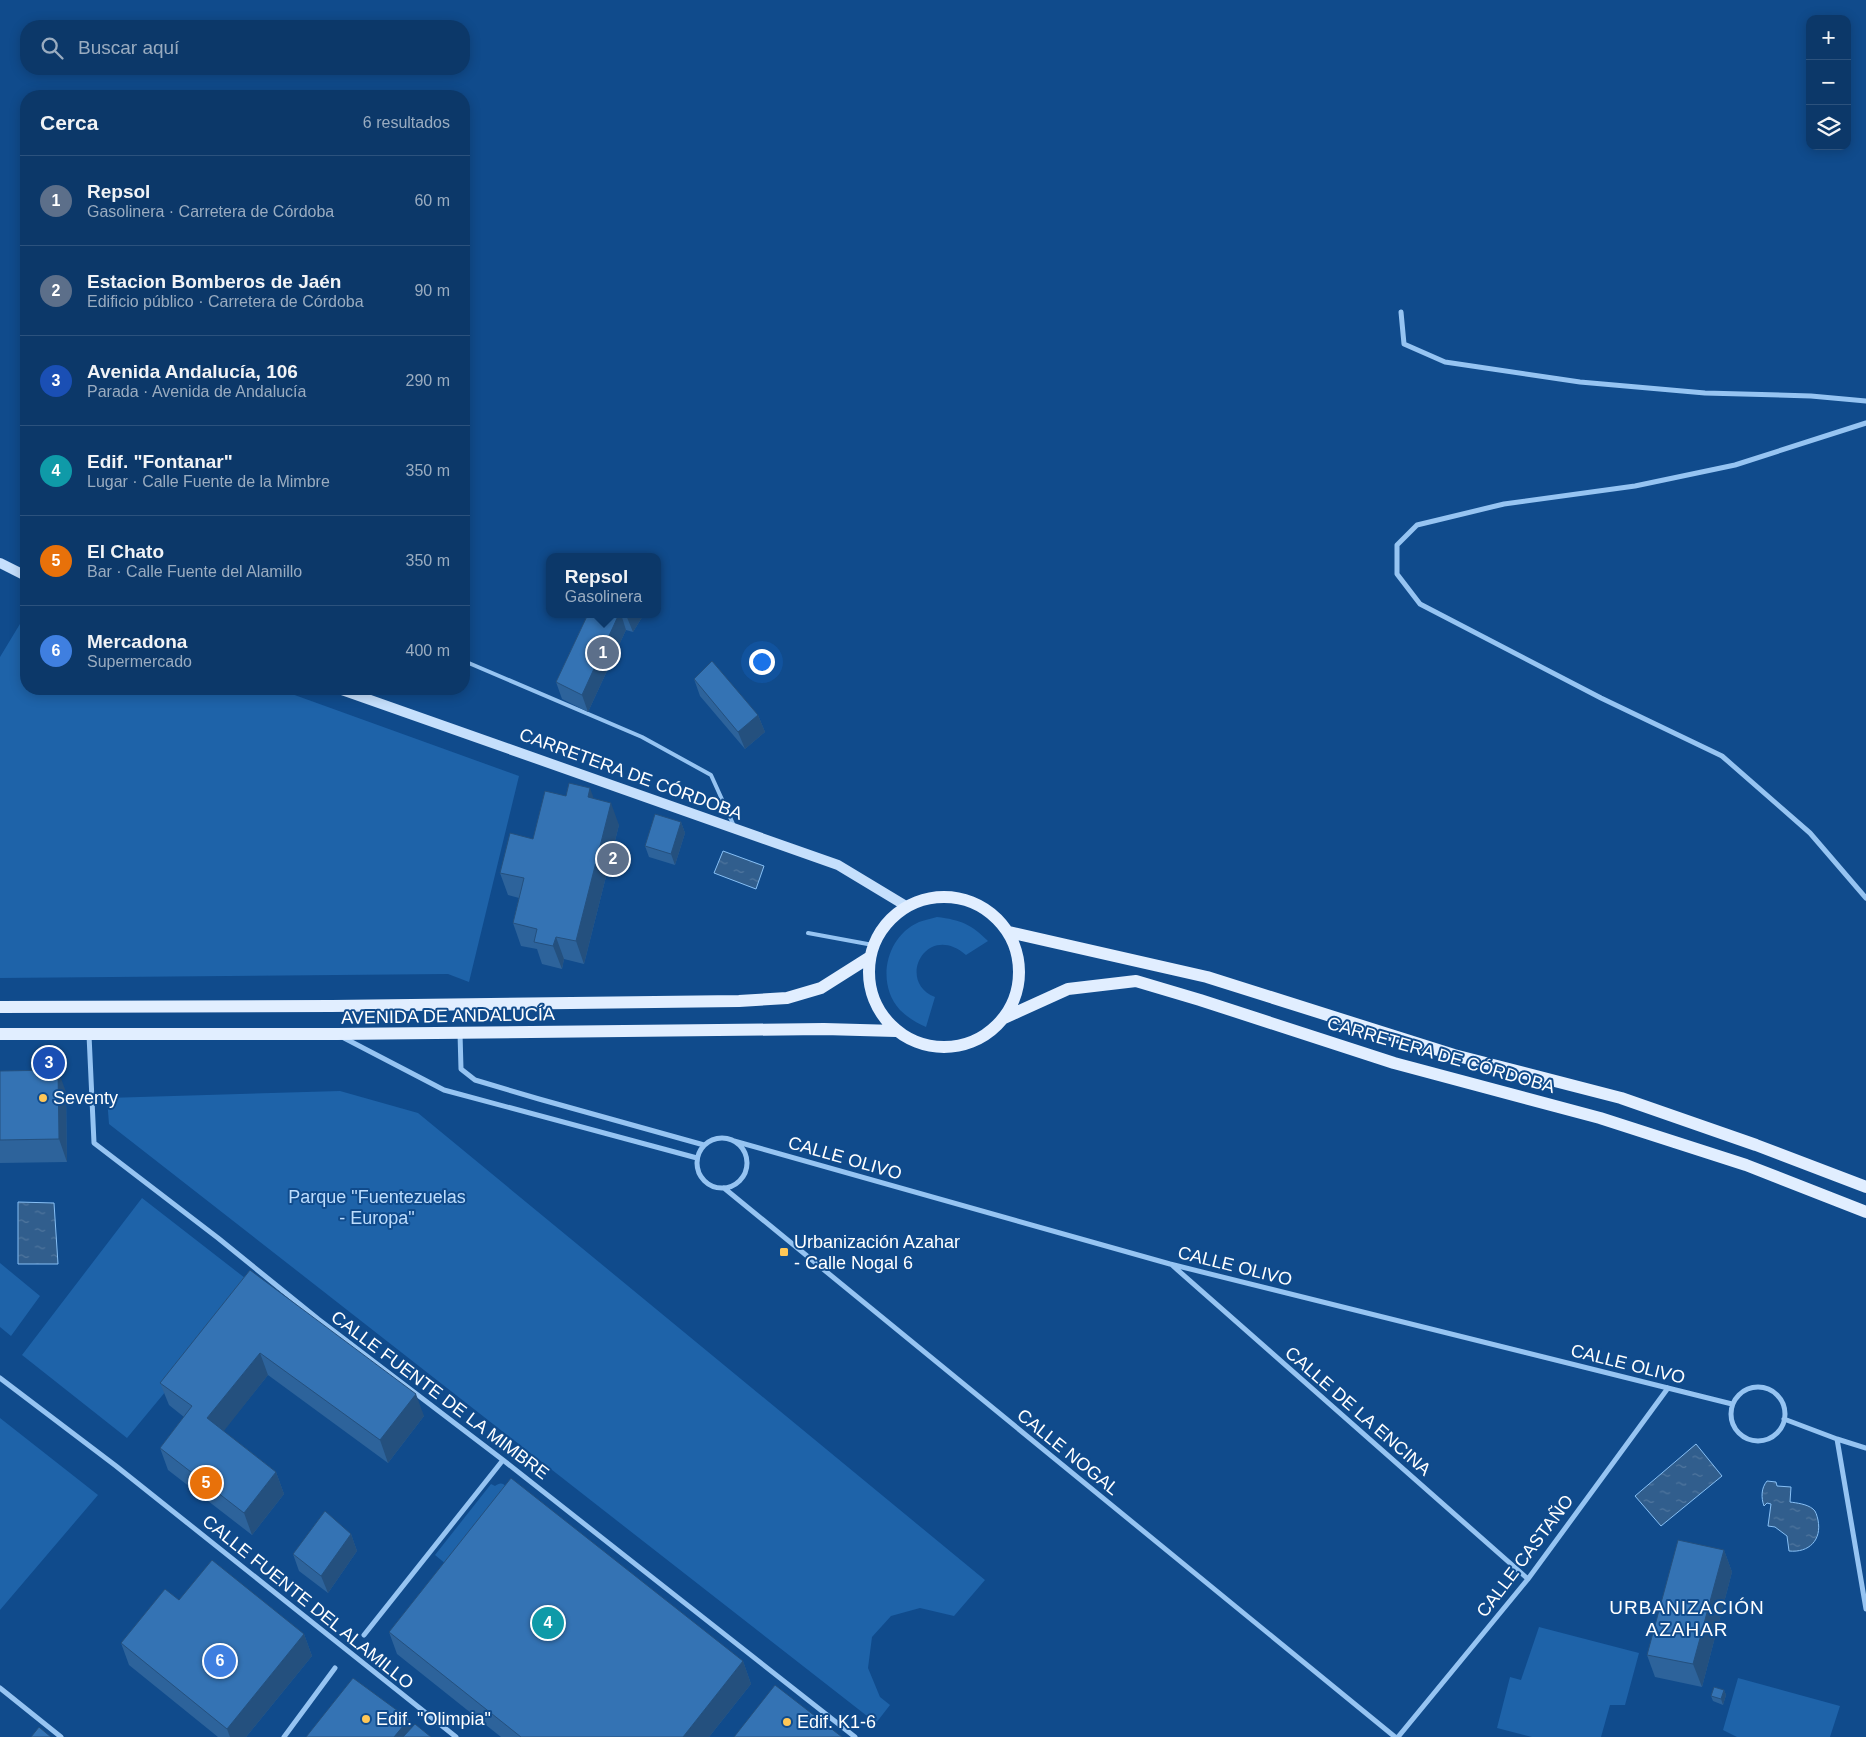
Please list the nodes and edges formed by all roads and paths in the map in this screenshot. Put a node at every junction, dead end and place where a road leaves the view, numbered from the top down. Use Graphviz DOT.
graph roads {
  1 [pos="1401,312"];
  2 [pos="1866,401"];
  3 [pos="1866,422"];
  4 [pos="0,563"];
  5 [pos="20,573"];
  6 [pos="470,664"];
  7 [pos="356,695"];
  8 [pos="736,830"];
  9 [pos="1866,898"];
  10 [pos="906,906"];
  11 [pos="1009,932"];
  12 [pos="808,933"];
  13 [pos="871,951"];
  14 [pos="0,1007"];
  15 [pos="1004,1018"];
  16 [pos="896,1031"];
  17 [pos="460,1033"];
  18 [pos="0,1034"];
  19 [pos="89,1034"];
  20 [pos="337,1034"];
  21 [pos="734,1141"];
  22 [pos="704,1145"];
  23 [pos="697,1158"];
  24 [pos="1866,1187"];
  25 [pos="724,1188"];
  26 [pos="1866,1212"];
  27 [pos="1170,1264"];
  28 [pos="0,1378"];
  29 [pos="1668,1388"];
  30 [pos="1732,1404"];
  31 [pos="1784,1419"];
  32 [pos="1837,1439"];
  33 [pos="1866,1448"];
  34 [pos="503,1460"];
  35 [pos="1528,1579"];
  36 [pos="1866,1609"];
  37 [pos="364,1635"];
  38 [pos="335,1668"];
  39 [pos="784,1680"];
  40 [pos="778,1687"];
  41 [pos="0,1688"];
  42 [pos="61,1737"];
  43 [pos="284,1737"];
  44 [pos="456,1737"];
  45 [pos="856,1737"];
  46 [pos="1396,1737"];
  1 -- 2 [label="street"];
  3 -- 9 [label="street"];
  4 -- 5 [label="main road"];
  6 -- 8 [label="lane"];
  7 -- 8 [label="main road, CARRETERA DE CÓRDOBA"];
  8 -- 10 [label="main road, CARRETERA DE CÓRDOBA"];
  10 -- 11 [label="main road"];
  10 -- 13 [label="main road"];
  11 -- 15 [label="main road"];
  11 -- 24 [label="main road, CARRETERA DE CÓRDOBA"];
  12 -- 13 [label="lane"];
  13 -- 14 [label="main road, AVENIDA DE ANDALUCÍA"];
  13 -- 16 [label="main road"];
  15 -- 16 [label="main road"];
  15 -- 26 [label="main road, CARRETERA DE CÓRDOBA"];
  16 -- 17 [label="main road, AVENIDA DE ANDALUCÍA"];
  17 -- 20 [label="main road, AVENIDA DE ANDALUCÍA"];
  17 -- 22 [label="street"];
  18 -- 19 [label="main road, AVENIDA DE ANDALUCÍA"];
  19 -- 20 [label="main road, AVENIDA DE ANDALUCÍA"];
  19 -- 34 [label="street, CALLE FUENTE DE LA MIMBRE"];
  20 -- 23 [label="street"];
  21 -- 22 [label="street"];
  21 -- 25 [label="street"];
  21 -- 27 [label="street, CALLE OLIVO"];
  22 -- 23 [label="street"];
  23 -- 25 [label="street"];
  25 -- 46 [label="street, CALLE NOGAL"];
  27 -- 29 [label="street, CALLE OLIVO"];
  27 -- 35 [label="street, CALLE DE LA ENCINA"];
  28 -- 44 [label="street, CALLE FUENTE DEL ALAMILLO"];
  29 -- 30 [label="street, CALLE OLIVO"];
  29 -- 35 [label="street, CALLE CASTAÑO"];
  30 -- 31 [label="street"];
  30 -- 31 [label="street"];
  31 -- 32 [label="street"];
  32 -- 33 [label="street"];
  32 -- 36 [label="street"];
  34 -- 37 [label="street"];
  34 -- 39 [label="street, CALLE FUENTE DE LA MIMBRE"];
  35 -- 46 [label="street, CALLE CASTAÑO"];
  38 -- 43 [label="street"];
  39 -- 40 [label="street"];
  39 -- 45 [label="street, CALLE FUENTE DE LA MIMBRE"];
  41 -- 42 [label="street"];
}
